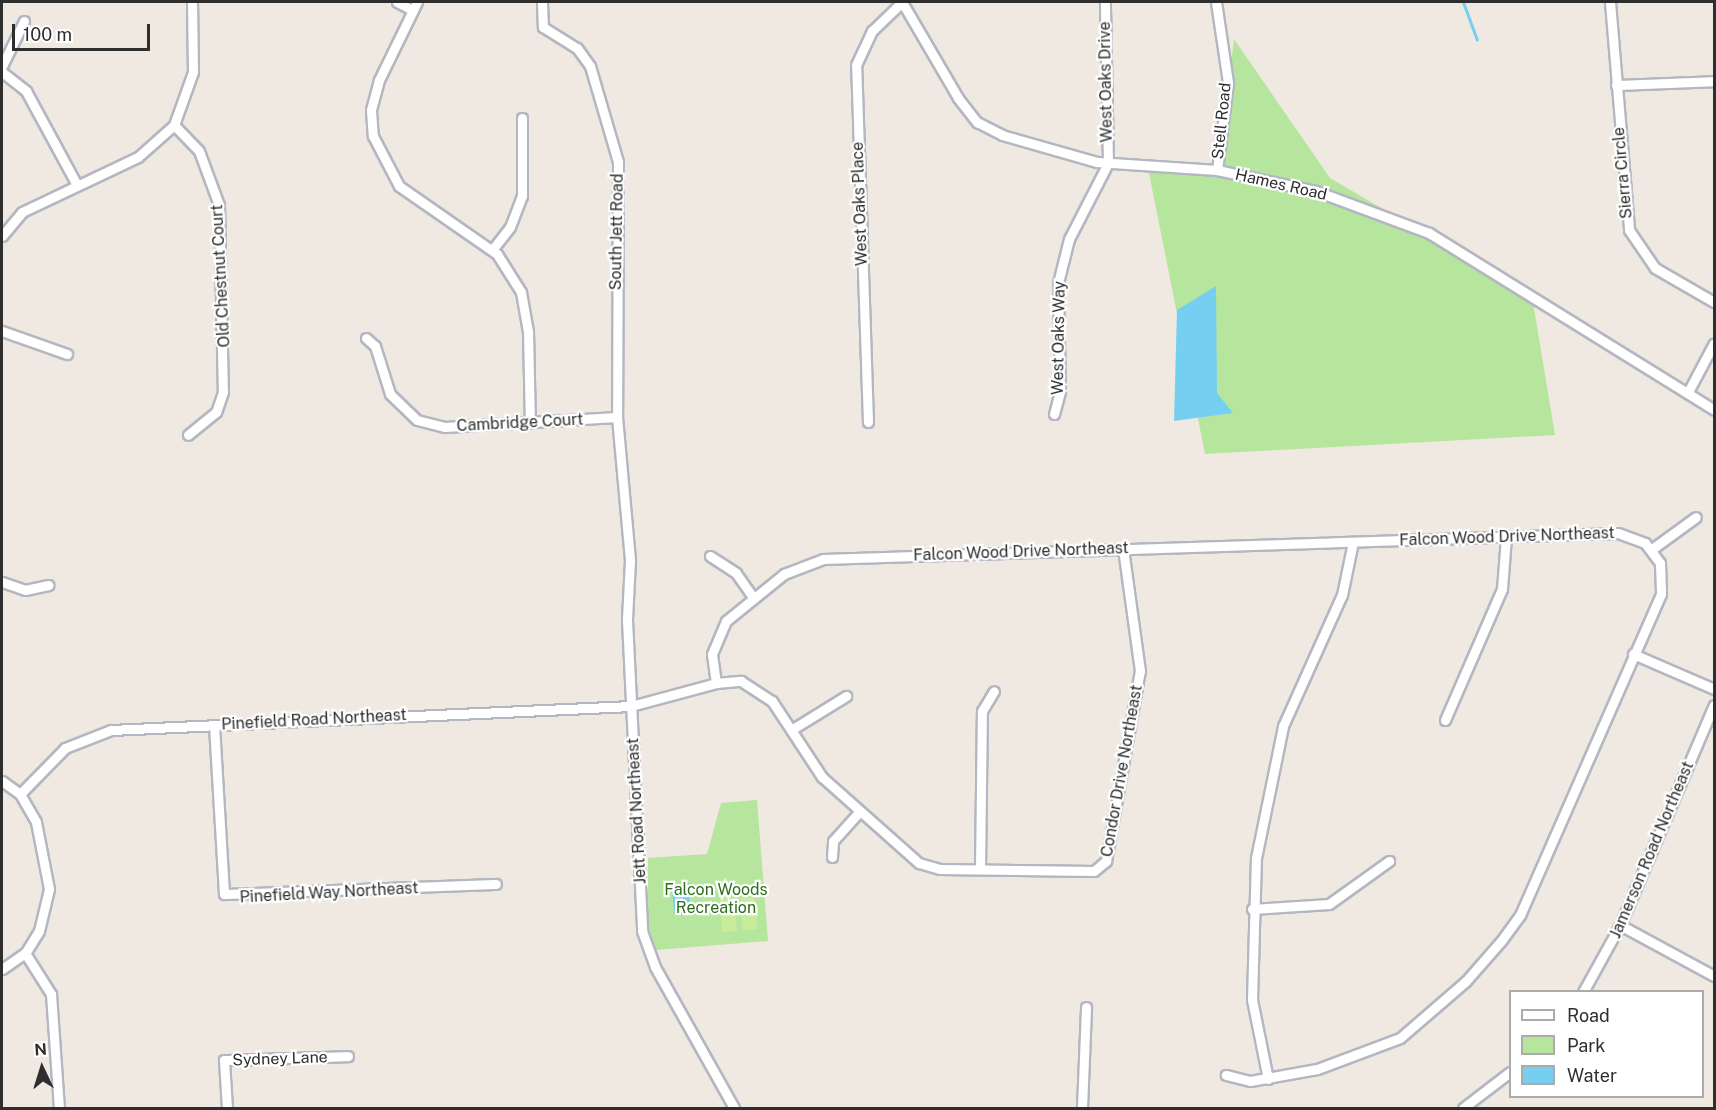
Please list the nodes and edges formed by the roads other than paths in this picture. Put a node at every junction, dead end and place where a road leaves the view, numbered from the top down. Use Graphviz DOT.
graph roads {
  1 [pos="192,2"];
  2 [pos="397,2"];
  3 [pos="542,2"];
  4 [pos="902,2"];
  5 [pos="1105,2"];
  6 [pos="1216,2"];
  7 [pos="1610,2"];
  8 [pos="415,6"];
  9 [pos="24,21"];
  10 [pos="2,66"];
  11 [pos="2,72"];
  12 [pos="1714,81"];
  13 [pos="1616,85"];
  14 [pos="522,118"];
  15 [pos="174,125"];
  16 [pos="1108,163"];
  17 [pos="1217,170"];
  18 [pos="77,185"];
  19 [pos="2,236"];
  20 [pos="492,250"];
  21 [pos="1714,302"];
  22 [pos="2,331"];
  23 [pos="366,338"];
  24 [pos="1714,343"];
  25 [pos="67,354"];
  26 [pos="1688,392"];
  27 [pos="1714,410"];
  28 [pos="1054,414"];
  29 [pos="617,417"];
  30 [pos="868,422"];
  31 [pos="531,423"];
  32 [pos="191,432"];
  33 [pos="624,491"];
  34 [pos="1696,517"];
  35 [pos="1506,537"];
  36 [pos="1353,542"];
  37 [pos="1123,549"];
  38 [pos="1652,549"];
  39 [pos="710,556"];
  40 [pos="2,582"];
  41 [pos="48,585"];
  42 [pos="753,597"];
  43 [pos="1633,654"];
  44 [pos="716,683"];
  45 [pos="1714,689"];
  46 [pos="994,691"];
  47 [pos="846,696"];
  48 [pos="1714,705"];
  49 [pos="632,706"];
  50 [pos="1445,720"];
  51 [pos="214,725"];
  52 [pos="791,730"];
  53 [pos="2,781"];
  54 [pos="20,794"];
  55 [pos="859,812"];
  56 [pos="832,857"];
  57 [pos="1389,861"];
  58 [pos="980,869"];
  59 [pos="496,884"];
  60 [pos="1252,909"];
  61 [pos="1620,925"];
  62 [pos="25,953"];
  63 [pos="2,969"];
  64 [pos="1714,976"];
  65 [pos="1584,990"];
  66 [pos="1086,1007"];
  67 [pos="348,1056"];
  68 [pos="1509,1073"];
  69 [pos="1226,1075"];
  70 [pos="1268,1078"];
  71 [pos="59,1108"];
  72 [pos="227,1108"];
  73 [pos="734,1108"];
  74 [pos="1082,1108"];
  75 [pos="1463,1108"];
  1 -- 15 [label="street"];
  2 -- 8 [label="street"];
  3 -- 29 [label="street, South Jett Road"];
  4 -- 16 [label="street, Hames Road"];
  4 -- 30 [label="street, West Oaks Place"];
  5 -- 16 [label="street, West Oaks Drive"];
  6 -- 17 [label="street, Stell Road"];
  7 -- 13 [label="street, Sierra Circle"];
  8 -- 20 [label="street"];
  9 -- 10 [label="street"];
  11 -- 18 [label="street"];
  12 -- 13 [label="street"];
  13 -- 21 [label="street, Sierra Circle"];
  14 -- 20 [label="street"];
  15 -- 18 [label="street"];
  15 -- 32 [label="street, Old Chestnut Court"];
  16 -- 17 [label="street, Hames Road"];
  16 -- 28 [label="street, West Oaks Way"];
  17 -- 26 [label="street, Hames Road"];
  18 -- 19 [label="street"];
  20 -- 31 [label="street"];
  22 -- 25 [label="street"];
  23 -- 31 [label="street, Cambridge Court"];
  24 -- 26 [label="street"];
  26 -- 27 [label="street, Hames Road"];
  29 -- 31 [label="street, Cambridge Court"];
  29 -- 33 [label="street, South Jett Road"];
  33 -- 49 [label="street, Jett Road Northeast"];
  34 -- 38 [label="street"];
  35 -- 36 [label="street, Falcon Wood Drive Northeast"];
  35 -- 38 [label="street, Falcon Wood Drive Northeast"];
  35 -- 50 [label="street"];
  36 -- 37 [label="street, Falcon Wood Drive Northeast"];
  36 -- 60 [label="street"];
  37 -- 42 [label="street, Falcon Wood Drive Northeast"];
  37 -- 58 [label="street, Condor Drive Northeast"];
  38 -- 43 [label="street"];
  39 -- 42 [label="street"];
  40 -- 41 [label="street"];
  42 -- 44 [label="street, Falcon Wood Drive Northeast"];
  43 -- 45 [label="street"];
  43 -- 70 [label="street"];
  44 -- 49 [label="street, Condor Drive Northeast"];
  44 -- 52 [label="street, Condor Drive Northeast"];
  46 -- 58 [label="street"];
  47 -- 52 [label="street"];
  48 -- 61 [label="street, Jamerson Road Northeast"];
  49 -- 51 [label="street, Pinefield Road Northeast"];
  49 -- 73 [label="street, Jett Road Northeast"];
  51 -- 54 [label="street, Pinefield Road Northeast"];
  51 -- 59 [label="street, Pinefield Way Northeast"];
  52 -- 55 [label="street, Condor Drive Northeast"];
  53 -- 54 [label="street"];
  54 -- 62 [label="street"];
  55 -- 56 [label="street"];
  55 -- 58 [label="street, Condor Drive Northeast"];
  57 -- 60 [label="street"];
  60 -- 70 [label="street"];
  61 -- 64 [label="street"];
  61 -- 65 [label="street, Jamerson Road Northeast"];
  62 -- 63 [label="street"];
  62 -- 71 [label="street"];
  66 -- 74 [label="street"];
  67 -- 72 [label="street, Sydney Lane"];
  68 -- 75 [label="street"];
  69 -- 70 [label="street"];
}
